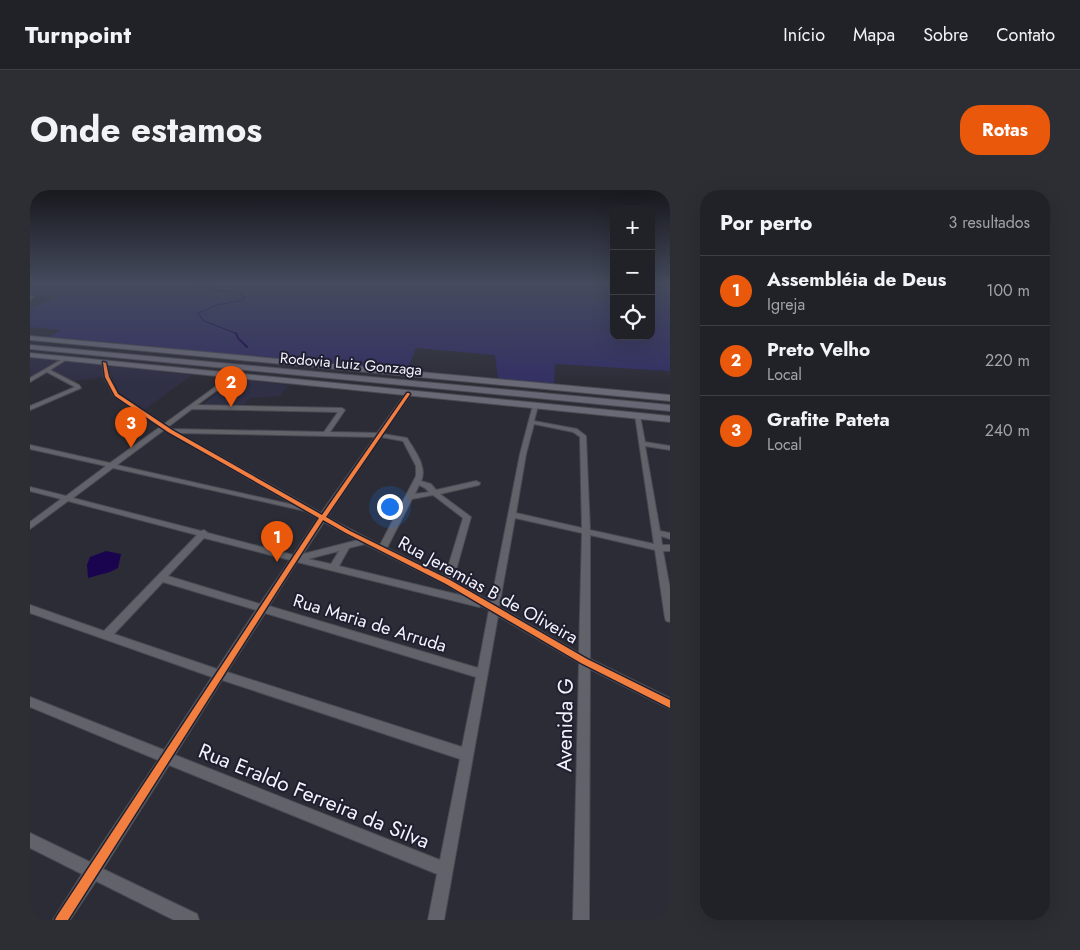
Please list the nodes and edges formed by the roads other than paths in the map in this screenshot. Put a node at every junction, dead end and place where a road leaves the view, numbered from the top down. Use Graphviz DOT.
graph roads {
  1 [pos="30,338"];
  2 [pos="30,342"];
  3 [pos="30,346"];
  4 [pos="30,355"];
  5 [pos="64,358"];
  6 [pos="104,363"];
  7 [pos="48,370"];
  8 [pos="233,376"];
  9 [pos="30,380"];
  10 [pos="408,394"];
  11 [pos="670,398"];
  12 [pos="670,403"];
  13 [pos="535,406"];
  14 [pos="192,407"];
  15 [pos="30,408"];
  16 [pos="670,408"];
  17 [pos="637,416"];
  18 [pos="670,419"];
  19 [pos="531,422"];
  20 [pos="167,429"];
  21 [pos="326,434"];
  22 [pos="378,435"];
  23 [pos="642,444"];
  24 [pos="30,446"];
  25 [pos="670,448"];
  26 [pos="112,465"];
  27 [pos="417,482"];
  28 [pos="476,483"];
  29 [pos="30,489"];
  30 [pos="434,492"];
  31 [pos="409,497"];
  32 [pos="67,498"];
  33 [pos="317,514"];
  34 [pos="513,515"];
  35 [pos="30,526"];
  36 [pos="585,532"];
  37 [pos="655,532"];
  38 [pos="204,533"];
  39 [pos="670,536"];
  40 [pos="366,541"];
  41 [pos="346,546"];
  42 [pos="383,548"];
  43 [pos="657,548"];
  44 [pos="670,548"];
  45 [pos="295,558"];
  46 [pos="332,568"];
  47 [pos="162,578"];
  48 [pos="448,582"];
  49 [pos="491,606"];
  50 [pos="262,608"];
  51 [pos="30,609"];
  52 [pos="670,618"];
  53 [pos="107,635"];
  54 [pos="584,661"];
  55 [pos="220,674"];
  56 [pos="482,674"];
  57 [pos="30,702"];
  58 [pos="670,704"];
  59 [pos="467,755"];
  60 [pos="167,758"];
  61 [pos="30,840"];
  62 [pos="94,870"];
  63 [pos="445,870"];
  64 [pos="60,920"];
  65 [pos="191,920"];
  66 [pos="436,920"];
  67 [pos="581,920"];
  1 -- 11 [label="main road"];
  2 -- 12 [label="highway, Rodovia Luiz Gonzaga"];
  3 -- 16 [label="highway, Rodovia Luiz Gonzaga"];
  4 -- 5 [label="main road"];
  5 -- 6 [label="main road"];
  5 -- 7 [label="street"];
  6 -- 8 [label="main road"];
  6 -- 20 [label="street, Rua Jeremias B de Oliveira"];
  7 -- 9 [label="street"];
  7 -- 15 [label="street"];
  8 -- 10 [label="main road"];
  8 -- 14 [label="street"];
  10 -- 13 [label="main road"];
  10 -- 22 [label="street"];
  13 -- 17 [label="main road"];
  13 -- 19 [label="street"];
  14 -- 20 [label="street"];
  14 -- 21 [label="street"];
  17 -- 18 [label="main road"];
  17 -- 23 [label="street"];
  19 -- 34 [label="street"];
  19 -- 36 [label="street, Avenida G"];
  20 -- 21 [label="street"];
  20 -- 26 [label="street"];
  20 -- 33 [label="street, Rua Jeremias B de Oliveira"];
  21 -- 22 [label="street"];
  22 -- 27 [label="street"];
  22 -- 33 [label="street"];
  23 -- 25 [label="street"];
  23 -- 37 [label="street"];
  24 -- 26 [label="street"];
  26 -- 32 [label="street"];
  26 -- 33 [label="street"];
  27 -- 30 [label="street"];
  27 -- 31 [label="street"];
  28 -- 30 [label="street"];
  29 -- 32 [label="street"];
  30 -- 31 [label="street"];
  30 -- 48 [label="street"];
  31 -- 42 [label="street"];
  32 -- 35 [label="street"];
  32 -- 38 [label="street"];
  33 -- 40 [label="street, Rua Jeremias B de Oliveira"];
  33 -- 45 [label="street"];
  34 -- 36 [label="street"];
  34 -- 49 [label="street"];
  36 -- 43 [label="street"];
  36 -- 54 [label="street, Avenida G"];
  37 -- 39 [label="street"];
  37 -- 43 [label="street"];
  38 -- 45 [label="street"];
  38 -- 47 [label="street"];
  40 -- 41 [label="street"];
  40 -- 42 [label="street, Rua Jeremias B de Oliveira"];
  41 -- 45 [label="street"];
  41 -- 46 [label="street"];
  42 -- 48 [label="street, Rua Jeremias B de Oliveira"];
  43 -- 44 [label="street"];
  43 -- 52 [label="street"];
  45 -- 46 [label="street"];
  45 -- 50 [label="street"];
  46 -- 49 [label="street"];
  47 -- 50 [label="street, Rua Maria de Arruda"];
  47 -- 53 [label="street"];
  48 -- 49 [label="street, Rua Jeremias B de Oliveira"];
  49 -- 54 [label="street, Rua Jeremias B de Oliveira"];
  49 -- 56 [label="street"];
  50 -- 55 [label="street"];
  50 -- 56 [label="street, Rua Maria de Arruda"];
  51 -- 53 [label="street"];
  53 -- 55 [label="street"];
  54 -- 58 [label="street, Rua Jeremias B de Oliveira"];
  54 -- 67 [label="street, Avenida G"];
  55 -- 59 [label="street"];
  55 -- 60 [label="street"];
  56 -- 59 [label="street"];
  57 -- 60 [label="street, Rua Eraldo Ferreira da Silva"];
  59 -- 63 [label="street"];
  60 -- 62 [label="street"];
  60 -- 63 [label="street, Rua Eraldo Ferreira da Silva"];
  61 -- 62 [label="street"];
  62 -- 64 [label="street"];
  62 -- 65 [label="street"];
  63 -- 66 [label="street"];
}
